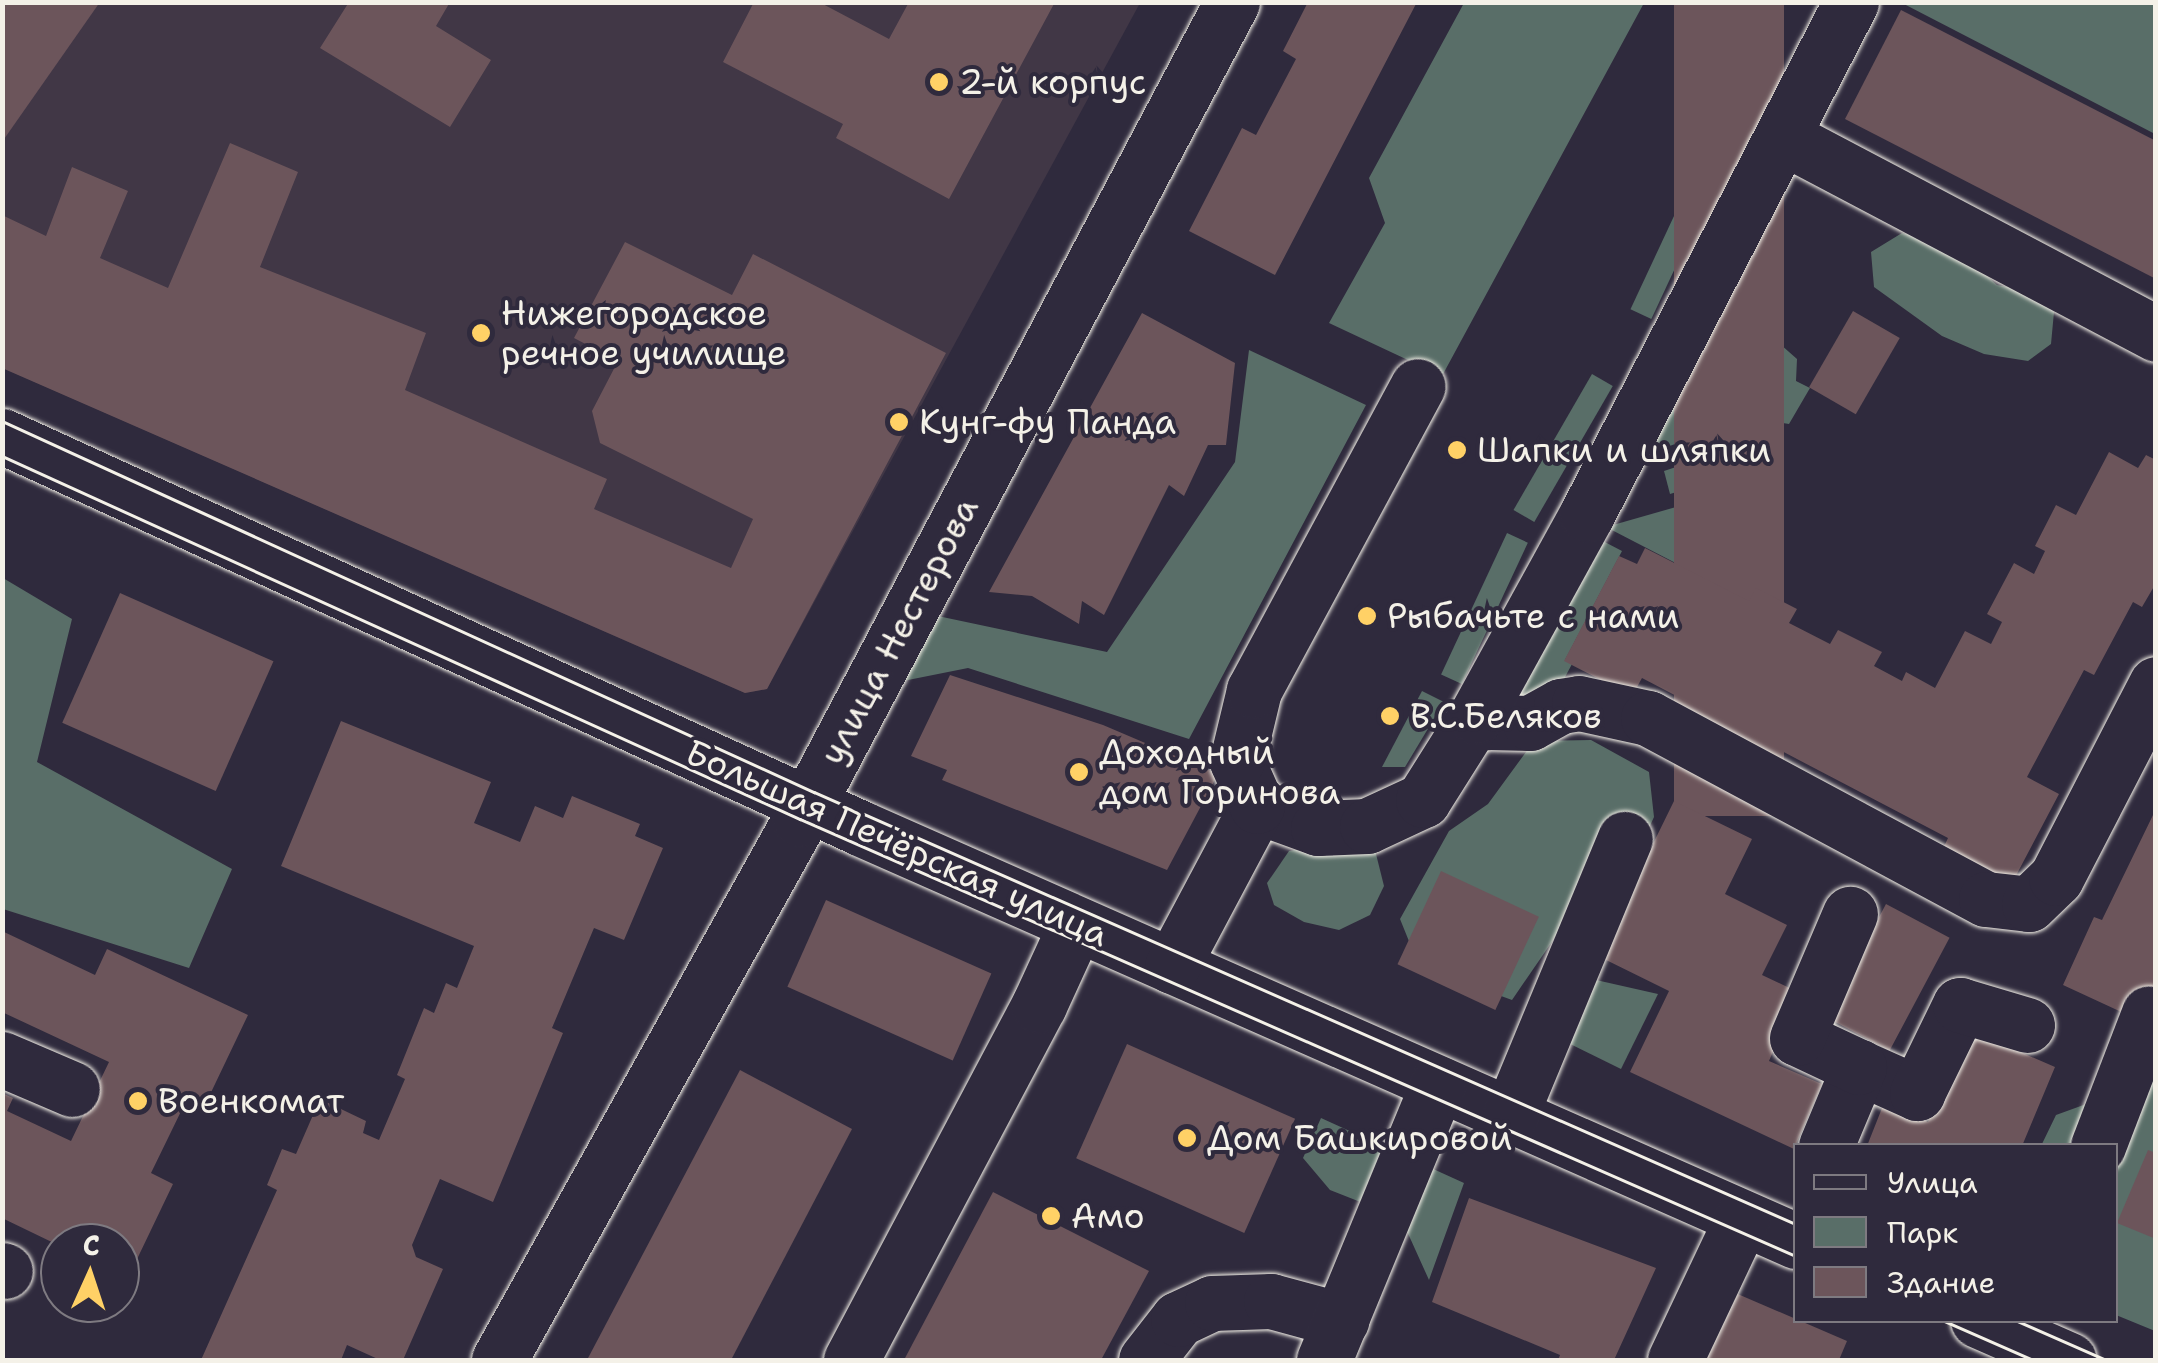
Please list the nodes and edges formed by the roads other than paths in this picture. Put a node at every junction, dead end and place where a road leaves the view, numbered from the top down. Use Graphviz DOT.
graph roads {
  1 [pos="1232,2"];
  2 [pos="1851,2"];
  3 [pos="1783,137"];
  4 [pos="2156,334"];
  5 [pos="1418,386"];
  6 [pos="2,436"];
  7 [pos="2156,684"];
  8 [pos="1476,716"];
  9 [pos="808,804"];
  10 [pos="1256,806"];
  11 [pos="1625,839"];
  12 [pos="1850,914"];
  13 [pos="1076,924"];
  14 [pos="1172,966"];
  15 [pos="2150,1014"];
  16 [pos="2027,1025"];
  17 [pos="2,1060"];
  18 [pos="1860,1067"];
  19 [pos="1438,1084"];
  20 [pos="72,1089"];
  21 [pos="1510,1116"];
  22 [pos="1827,1143"];
  23 [pos="2099,1143"];
  24 [pos="1780,1229"];
  25 [pos="1332,1340"];
  26 [pos="499,1360"];
  27 [pos="850,1360"];
  28 [pos="1146,1360"];
  29 [pos="1676,1360"];
  1 -- 9 [label="street, улица Нестерова"];
  2 -- 3 [label="street"];
  3 -- 4 [label="street"];
  3 -- 8 [label="street"];
  5 -- 10 [label="street"];
  6 -- 9 [label="street, Большая Печёрская улица"];
  7 -- 8 [label="street"];
  8 -- 10 [label="street"];
  9 -- 13 [label="street, Большая Печёрская улица"];
  9 -- 26 [label="street, улица Нестерова"];
  10 -- 14 [label="street"];
  11 -- 21 [label="street"];
  12 -- 18 [label="street"];
  13 -- 14 [label="street, Большая Печёрская улица"];
  13 -- 27 [label="street"];
  14 -- 19 [label="street, Большая Печёрская улица"];
  15 -- 23 [label="street"];
  16 -- 18 [label="street"];
  17 -- 20 [label="street"];
  18 -- 22 [label="street"];
  19 -- 21 [label="street, Большая Печёрская улица"];
  19 -- 25 [label="street"];
  21 -- 24 [label="street, Большая Печёрская улица"];
  24 -- 29 [label="street"];
  25 -- 28 [label="street"];
}
